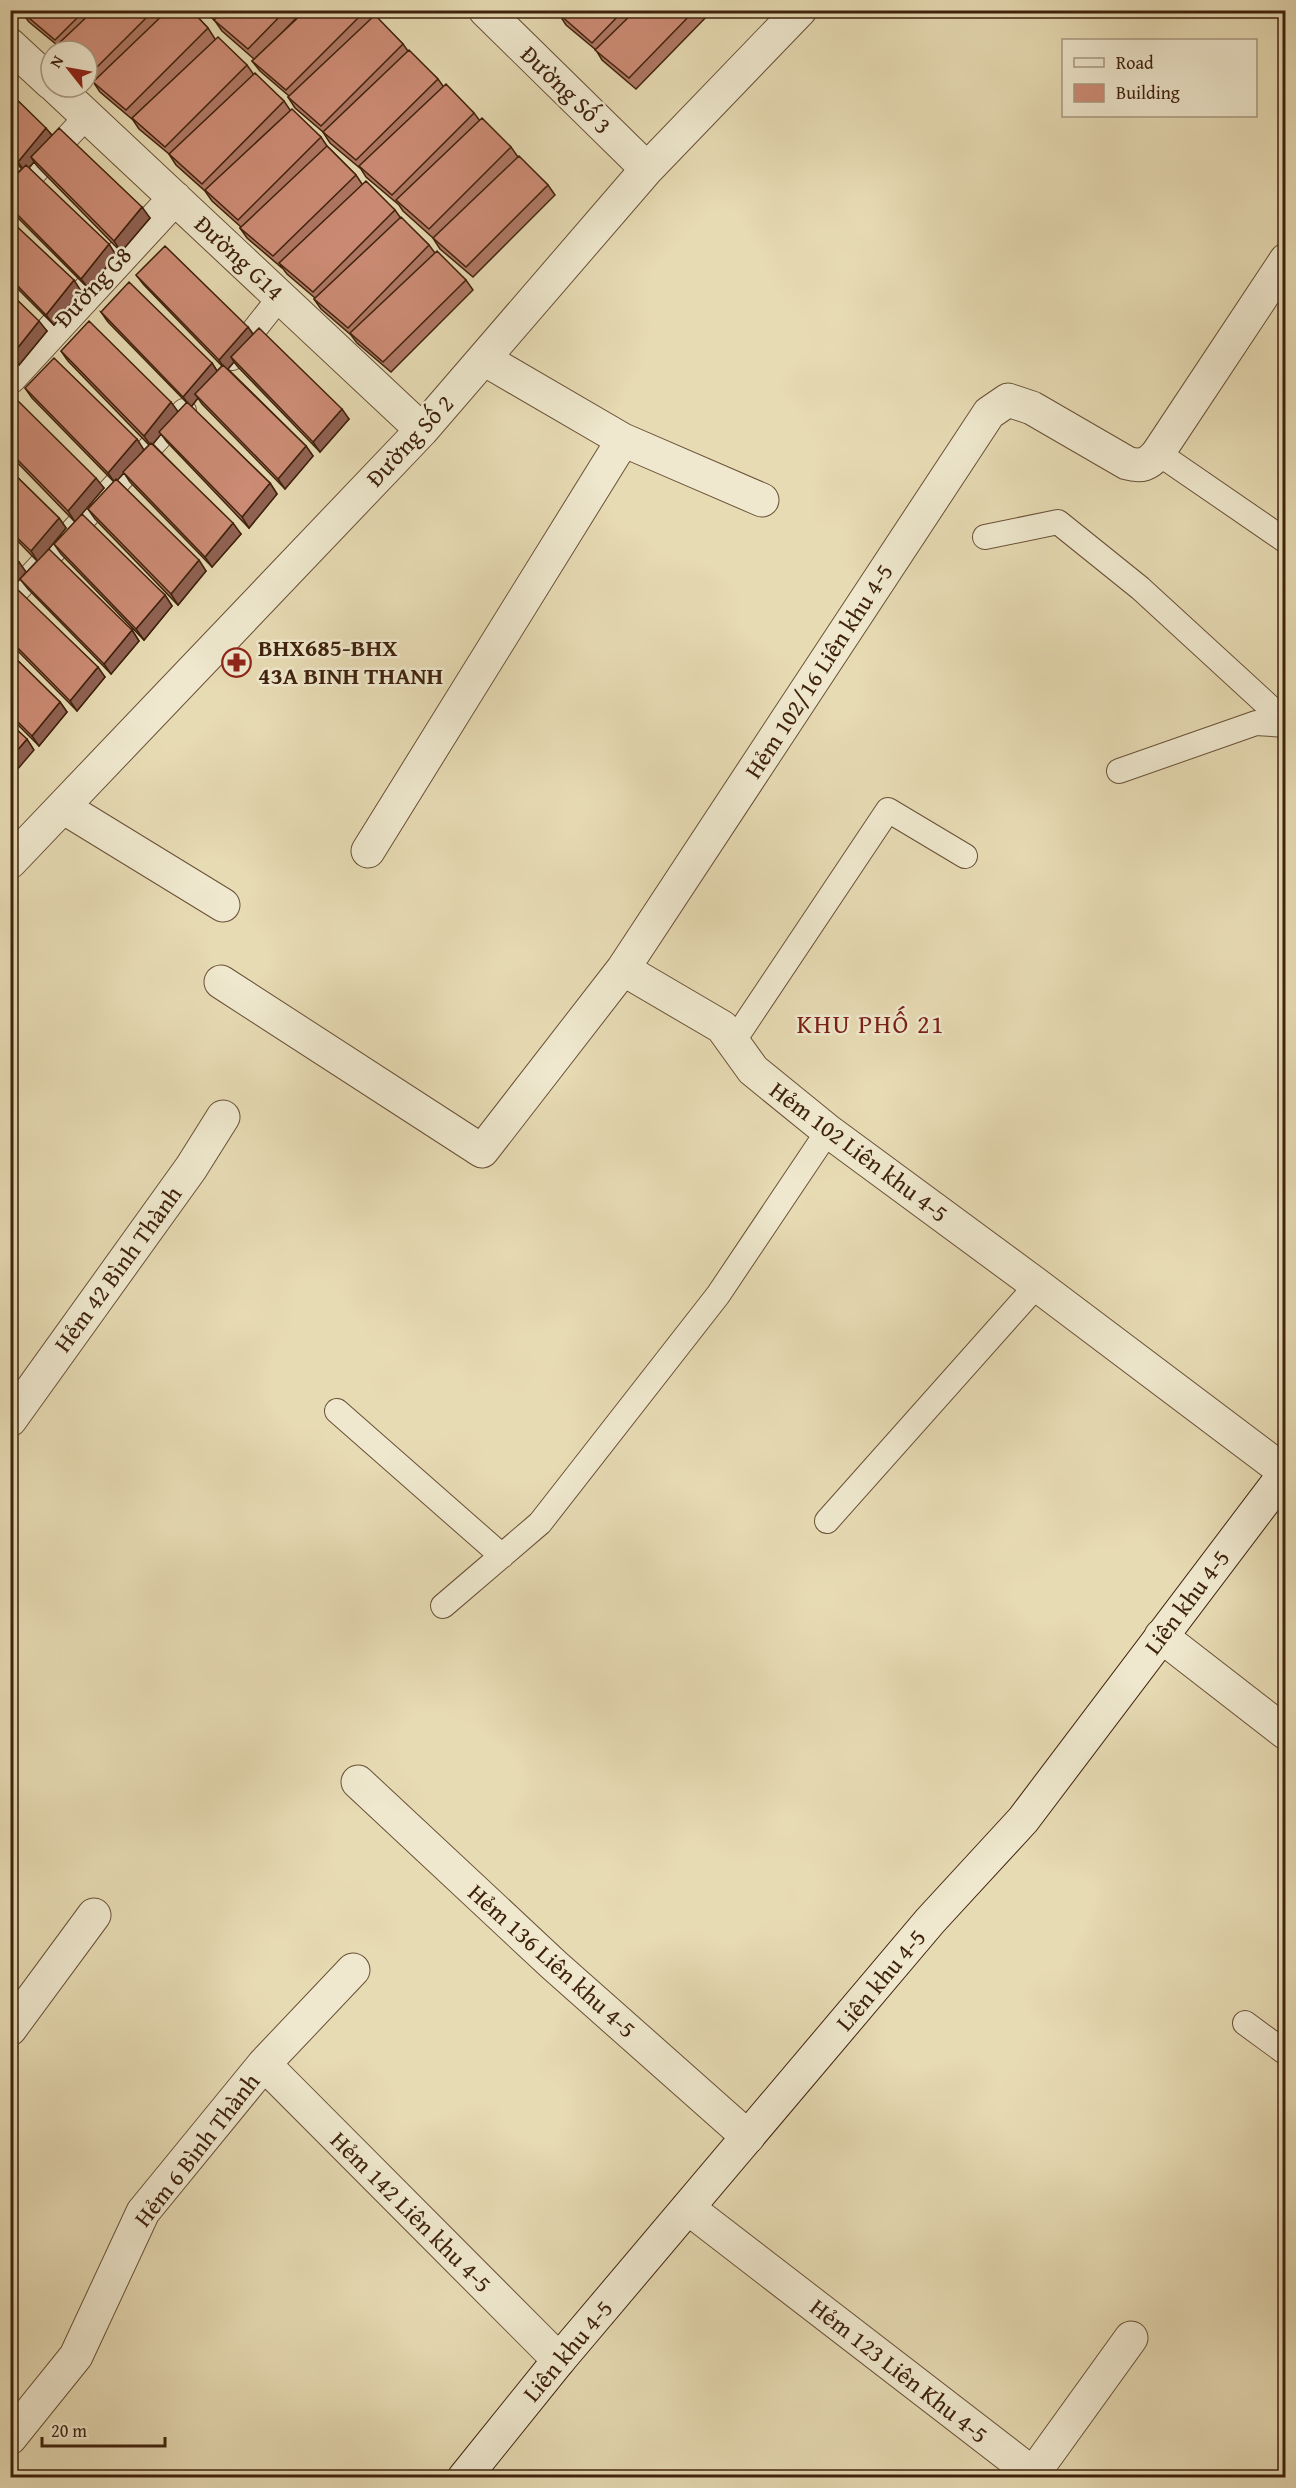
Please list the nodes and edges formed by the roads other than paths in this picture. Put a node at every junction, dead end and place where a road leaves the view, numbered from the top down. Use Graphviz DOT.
graph roads {
  1 [pos="485,10"];
  2 [pos="800,10"];
  3 [pos="10,45"];
  4 [pos="39,72"];
  5 [pos="69,99"];
  6 [pos="87,116"];
  7 [pos="647,169"];
  8 [pos="175,198"];
  9 [pos="10,199"];
  10 [pos="1286,260"];
  11 [pos="280,297"];
  12 [pos="484,359"];
  13 [pos="10,377"];
  14 [pos="422,429"];
  15 [pos="623,440"];
  16 [pos="1158,453"];
  17 [pos="762,500"];
  18 [pos="985,537"];
  19 [pos="1286,541"];
  20 [pos="10,598"];
  21 [pos="1286,723"];
  22 [pos="1119,771"];
  23 [pos="63,807"];
  24 [pos="368,851"];
  25 [pos="964,856"];
  26 [pos="10,862"];
  27 [pos="223,905"];
  28 [pos="623,969"];
  29 [pos="221,982"];
  30 [pos="733,1042"];
  31 [pos="224,1117"];
  32 [pos="828,1131"];
  33 [pos="1037,1285"];
  34 [pos="337,1411"];
  35 [pos="10,1420"];
  36 [pos="1285,1472"];
  37 [pos="827,1521"];
  38 [pos="502,1556"];
  39 [pos="443,1606"];
  40 [pos="1161,1636"];
  41 [pos="1286,1733"];
  42 [pos="358,1782"];
  43 [pos="94,1915"];
  44 [pos="353,1970"];
  45 [pos="1245,2023"];
  46 [pos="10,2029"];
  47 [pos="1286,2054"];
  48 [pos="264,2064"];
  49 [pos="748,2137"];
  50 [pos="688,2208"];
  51 [pos="1131,2338"];
  52 [pos="559,2361"];
  53 [pos="10,2438"];
  54 [pos="464,2478"];
  1 -- 7 [label="street, Đường Số 3"];
  2 -- 7 [label="street, Đường Số 2"];
  3 -- 4 [label="street"];
  5 -- 6 [label="street, Đường G14"];
  6 -- 8 [label="street, Đường G14"];
  6 -- 9 [label="lane"];
  7 -- 12 [label="street, Đường Số 2"];
  8 -- 11 [label="street, Đường G14"];
  8 -- 13 [label="street, Đường G8"];
  10 -- 16 [label="street"];
  11 -- 14 [label="street, Đường G14"];
  11 -- 20 [label="lane"];
  12 -- 14 [label="street, Đường Số 2"];
  12 -- 15 [label="street"];
  14 -- 23 [label="street, Đường Số 2"];
  15 -- 17 [label="street"];
  15 -- 24 [label="street"];
  16 -- 19 [label="lane"];
  16 -- 28 [label="street, Hẻm 102/16 Liên khu 4-5"];
  18 -- 21 [label="lane"];
  21 -- 22 [label="lane"];
  23 -- 26 [label="street, Đường Số 2"];
  23 -- 27 [label="street"];
  25 -- 30 [label="lane"];
  28 -- 29 [label="street"];
  28 -- 30 [label="street, Hẻm 102 Liên khu 4-5"];
  30 -- 32 [label="street, Hẻm 102 Liên khu 4-5"];
  31 -- 35 [label="street, Hẻm 42 Bình Thành"];
  32 -- 33 [label="street, Hẻm 102 Liên khu 4-5"];
  32 -- 38 [label="lane"];
  33 -- 36 [label="street, Hẻm 102 Liên khu 4-5"];
  33 -- 37 [label="lane"];
  34 -- 38 [label="lane"];
  36 -- 40 [label="street, Liên khu 4-5"];
  38 -- 39 [label="lane"];
  40 -- 41 [label="street"];
  40 -- 49 [label="street, Liên khu 4-5"];
  42 -- 49 [label="street, Hẻm 136 Liên khu 4-5"];
  43 -- 46 [label="street"];
  44 -- 48 [label="street, Hẻm 6 Bình Thành"];
  45 -- 47 [label="lane"];
  48 -- 52 [label="street, Hẻm 142 Liên khu 4-5"];
  48 -- 53 [label="street, Hẻm 6 Bình Thành"];
  49 -- 50 [label="street, Liên khu 4-5"];
  50 -- 51 [label="street, Hẻm 123 Liên Khu 4-5"];
  50 -- 52 [label="street, Liên khu 4-5"];
  52 -- 54 [label="street, Liên khu 4-5"];
}
